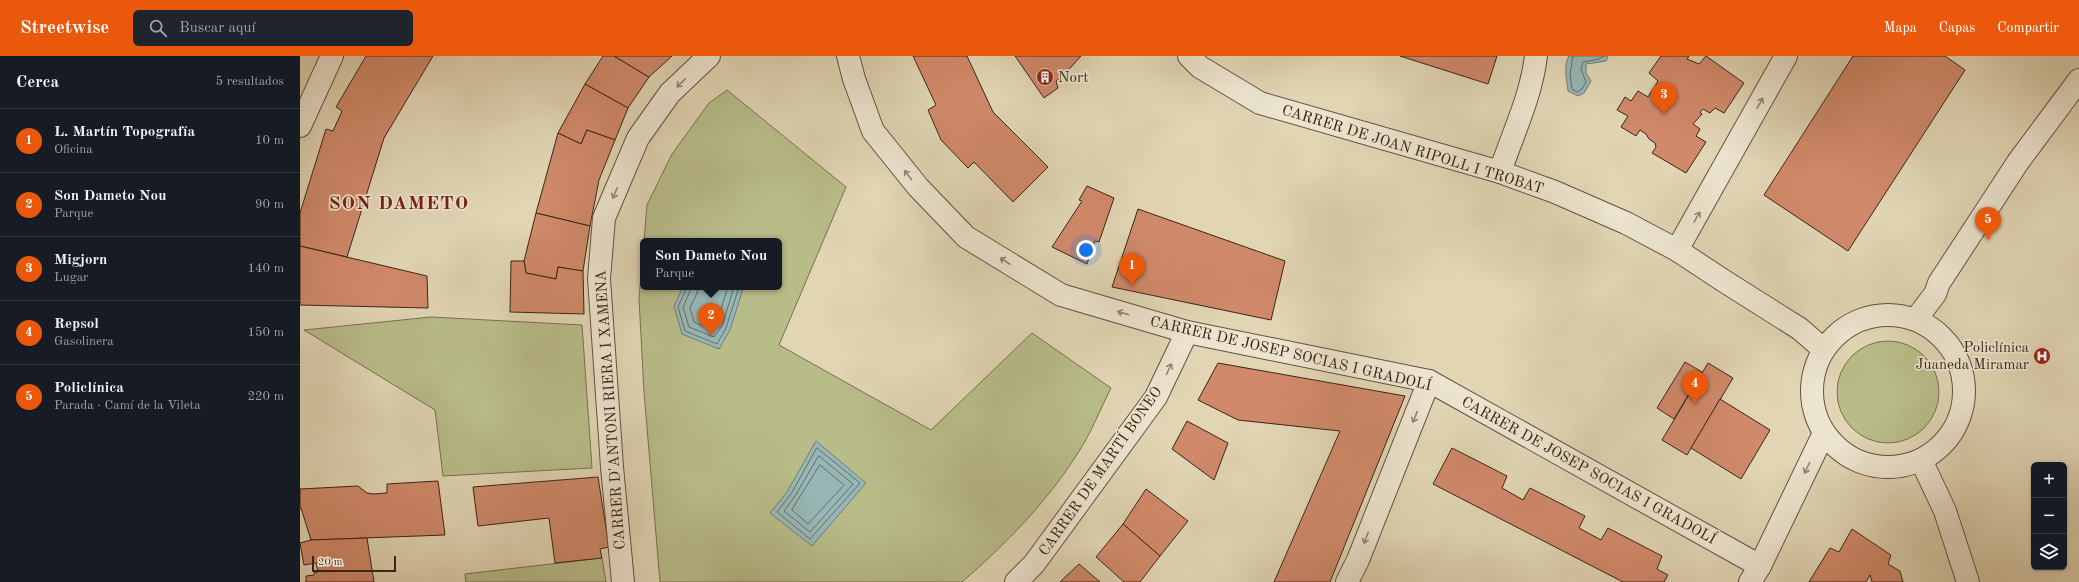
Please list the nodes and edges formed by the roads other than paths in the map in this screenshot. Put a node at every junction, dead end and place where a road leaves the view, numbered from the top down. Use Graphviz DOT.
graph roads {
  1 [pos="332,56"];
  2 [pos="709,56"];
  3 [pos="848,56"];
  4 [pos="1189,56"];
  5 [pos="1536,56"];
  6 [pos="1786,56"];
  7 [pos="2079,80"];
  8 [pos="300,126"];
  9 [pos="1500,172"];
  10 [pos="1677,250"];
  11 [pos="1916,319"];
  12 [pos="1187,332"];
  13 [pos="1823,349"];
  14 [pos="1429,381"];
  15 [pos="1824,433"];
  16 [pos="1921,460"];
  17 [pos="1755,574"];
  18 [pos="622,582"];
  19 [pos="1016,582"];
  20 [pos="1347,582"];
  21 [pos="1968,582"];
  1 -- 8 [label="street"];
  2 -- 18 [label="street, CARRER D'ANTONI RIERA I XAMENA, one-way"];
  12 -- 3 [label="street, CARRER DE JOSEP SOCIAS I GRADOLÍ, one-way"];
  4 -- 9 [label="street, CARRER DE JOAN RIPOLL I TROBAT"];
  5 -- 9 [label="street"];
  10 -- 6 [label="street, one-way"];
  7 -- 11 [label="street"];
  9 -- 10 [label="street, CARRER DE JOAN RIPOLL I TROBAT"];
  10 -- 13 [label="street, CARRER DE JOAN RIPOLL I TROBAT"];
  11 -- 13 [label="street"];
  11 -- 16 [label="street"];
  12 -- 14 [label="street, CARRER DE JOSEP SOCIAS I GRADOLÍ"];
  19 -- 12 [label="street, CARRER DE MARTÍ BONEO, one-way"];
  13 -- 15 [label="street"];
  14 -- 17 [label="street, CARRER DE JOSEP SOCIAS I GRADOLÍ"];
  14 -- 20 [label="street, one-way"];
  15 -- 16 [label="street"];
  15 -- 17 [label="street, one-way"];
  16 -- 21 [label="street"];
}
